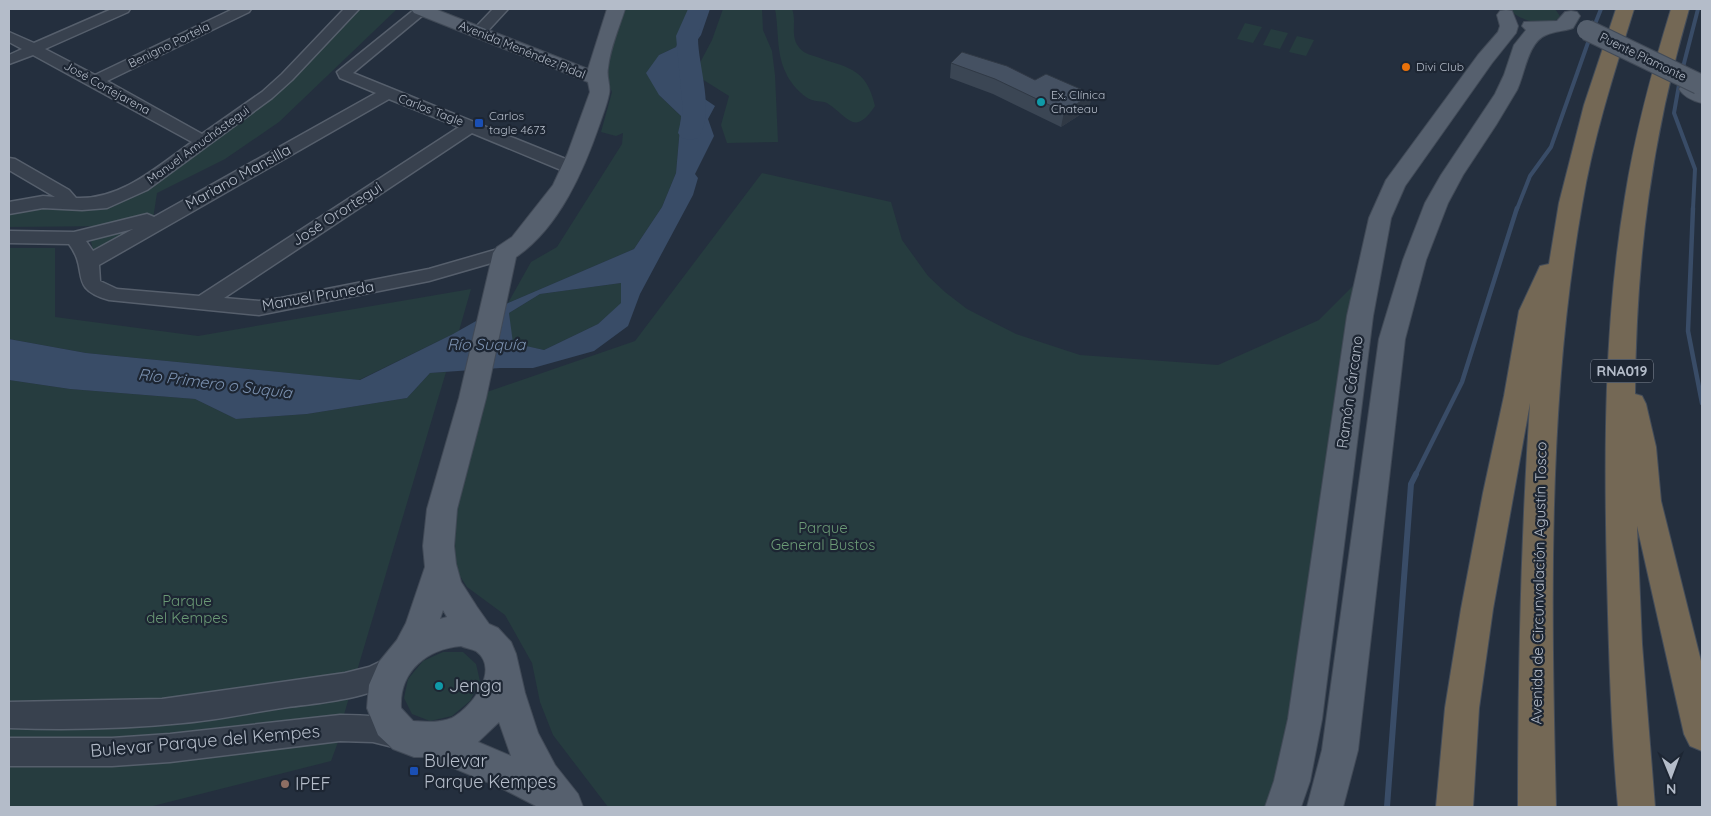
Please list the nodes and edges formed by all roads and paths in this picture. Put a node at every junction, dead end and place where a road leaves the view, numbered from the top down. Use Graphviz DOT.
graph roads {
  1 [pos="123,9"];
  2 [pos="244,9"];
  3 [pos="352,9"];
  4 [pos="421,9"];
  5 [pos="501,9"];
  6 [pos="1625,9"];
  7 [pos="1680,9"];
  8 [pos="612,10"];
  9 [pos="1567,11"];
  10 [pos="1503,12"];
  11 [pos="1551,28"];
  12 [pos="479,32"];
  13 [pos="1586,34"];
  14 [pos="9,36"];
  15 [pos="33,49"];
  16 [pos="9,60"];
  17 [pos="597,79"];
  18 [pos="95,81"];
  19 [pos="1698,89"];
  20 [pos="388,93"];
  21 [pos="472,126"];
  22 [pos="204,142"];
  23 [pos="9,163"];
  24 [pos="572,168"];
  25 [pos="64,203"];
  26 [pos="9,208"];
  27 [pos="178,212"];
  28 [pos="9,237"];
  29 [pos="1564,237"];
  30 [pos="74,238"];
  31 [pos="89,262"];
  32 [pos="503,263"];
  33 [pos="202,303"];
  34 [pos="1622,360"];
  35 [pos="441,566"];
  36 [pos="477,634"];
  37 [pos="402,658"];
  38 [pos="502,674"];
  39 [pos="9,715"];
  40 [pos="1702,734"];
  41 [pos="416,738"];
  42 [pos="9,752"];
  43 [pos="560,802"];
  44 [pos="1283,807"];
  45 [pos="1325,807"];
  46 [pos="1454,807"];
  47 [pos="1537,807"];
  48 [pos="1636,807"];
  1 -- 15 [label="street"];
  2 -- 18 [label="street, Benigno Portela"];
  3 -- 22 [label="street, Manuel Amuchástegui"];
  4 -- 12 [label="main road, Avenida Menéndez Pidal"];
  4 -- 20 [label="street, Carlos Tagle"];
  5 -- 12 [label="street"];
  6 -- 29 [label="highway, Avenida de Circunvalación Agustín Tosco"];
  7 -- 34 [label="highway, RNA019"];
  8 -- 17 [label="main road"];
  9 -- 11 [label="main road"];
  9 -- 13 [label="main road"];
  10 -- 11 [label="main road"];
  10 -- 44 [label="main road, Ramón Cárcano"];
  11 -- 13 [label="main road"];
  11 -- 45 [label="main road"];
  12 -- 17 [label="main road, Avenida Menéndez Pidal"];
  13 -- 19 [label="main road, Puente Piamonte"];
  14 -- 15 [label="street, José Cortejarena"];
  15 -- 16 [label="street"];
  15 -- 18 [label="street, José Cortejarena"];
  17 -- 24 [label="main road"];
  18 -- 22 [label="street, José Cortejarena"];
  20 -- 21 [label="street, Carlos Tagle"];
  20 -- 27 [label="street, Mariano Mansilla"];
  21 -- 24 [label="street, Carlos Tagle"];
  21 -- 33 [label="street, José Orortegui"];
  22 -- 25 [label="street, Manuel Amuchástegui"];
  23 -- 25 [label="street"];
  24 -- 32 [label="main road"];
  25 -- 26 [label="street, Manuel Amuchástegui"];
  27 -- 30 [label="street"];
  27 -- 31 [label="street, Mariano Mansilla"];
  28 -- 30 [label="street"];
  29 -- 46 [label="highway"];
  29 -- 47 [label="highway, Avenida de Circunvalación Agustín Tosco"];
  30 -- 31 [label="street, Manuel Pruneda"];
  31 -- 33 [label="street, Manuel Pruneda"];
  32 -- 33 [label="street, Manuel Pruneda"];
  32 -- 35 [label="main road"];
  34 -- 40 [label="highway"];
  34 -- 48 [label="highway, RNA019"];
  35 -- 36 [label="main road"];
  35 -- 37 [label="main road"];
  36 -- 37 [label="main road"];
  36 -- 38 [label="main road"];
  37 -- 39 [label="street, Bulevar Parque del Kempes"];
  37 -- 41 [label="main road"];
  38 -- 41 [label="main road"];
  38 -- 43 [label="main road"];
  41 -- 42 [label="street, Bulevar Parque del Kempes"];
  41 -- 43 [label="main road"];
}
